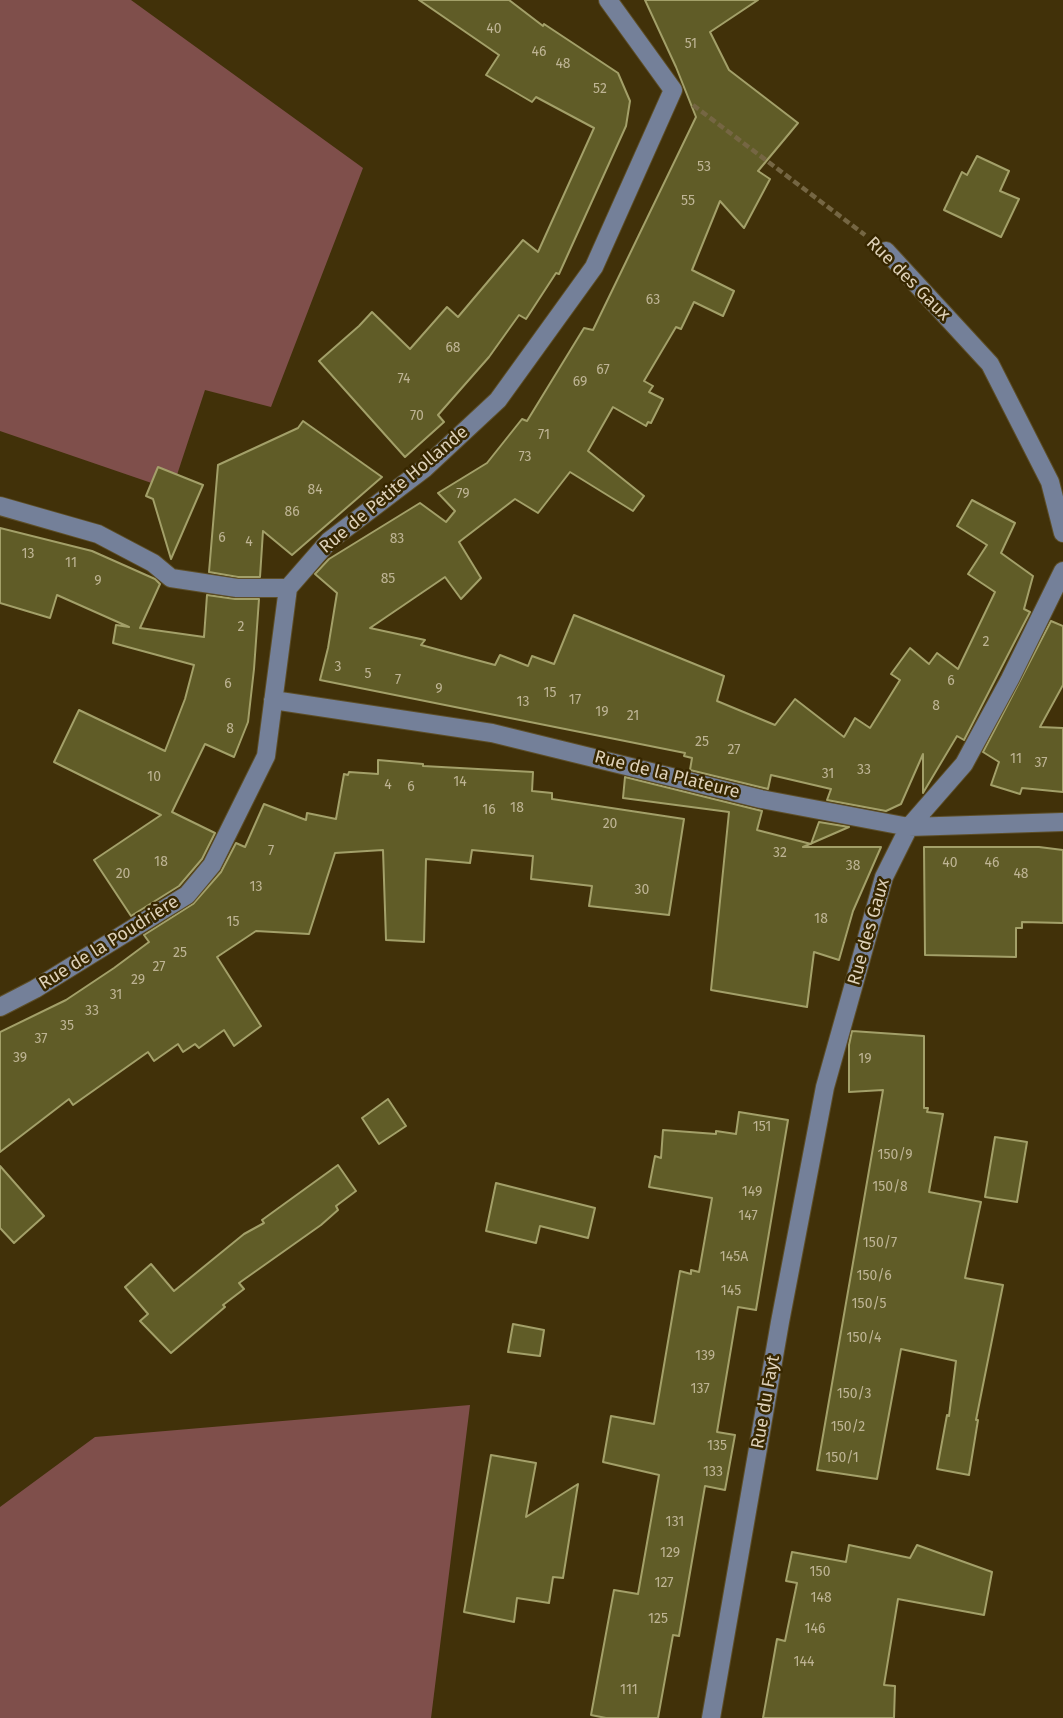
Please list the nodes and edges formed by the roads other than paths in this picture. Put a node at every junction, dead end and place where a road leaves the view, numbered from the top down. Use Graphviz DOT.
graph roads {
  1 [pos="608,0"];
  2 [pos="886,251"];
  3 [pos="0,506"];
  4 [pos="1063,533"];
  5 [pos="1063,571"];
  6 [pos="288,588"];
  7 [pos="273,700"];
  8 [pos="1063,822"];
  9 [pos="909,827"];
  10 [pos="0,1006"];
  11 [pos="825,1087"];
  12 [pos="711,1718"];
  1 -- 6 [label="street, Rue de Petite Hollande"];
  2 -- 4 [label="street, Rue des Gaux"];
  3 -- 6 [label="street"];
  5 -- 9 [label="street, Rue des Gaux"];
  6 -- 7 [label="street, Rue de la Poudrière"];
  7 -- 9 [label="street, Rue de la Plateure"];
  7 -- 10 [label="street, Rue de la Poudrière"];
  8 -- 9 [label="street, Rue de la Plateure"];
  9 -- 11 [label="street, Rue des Gaux"];
  11 -- 12 [label="street, Rue du Fayt"];
}
